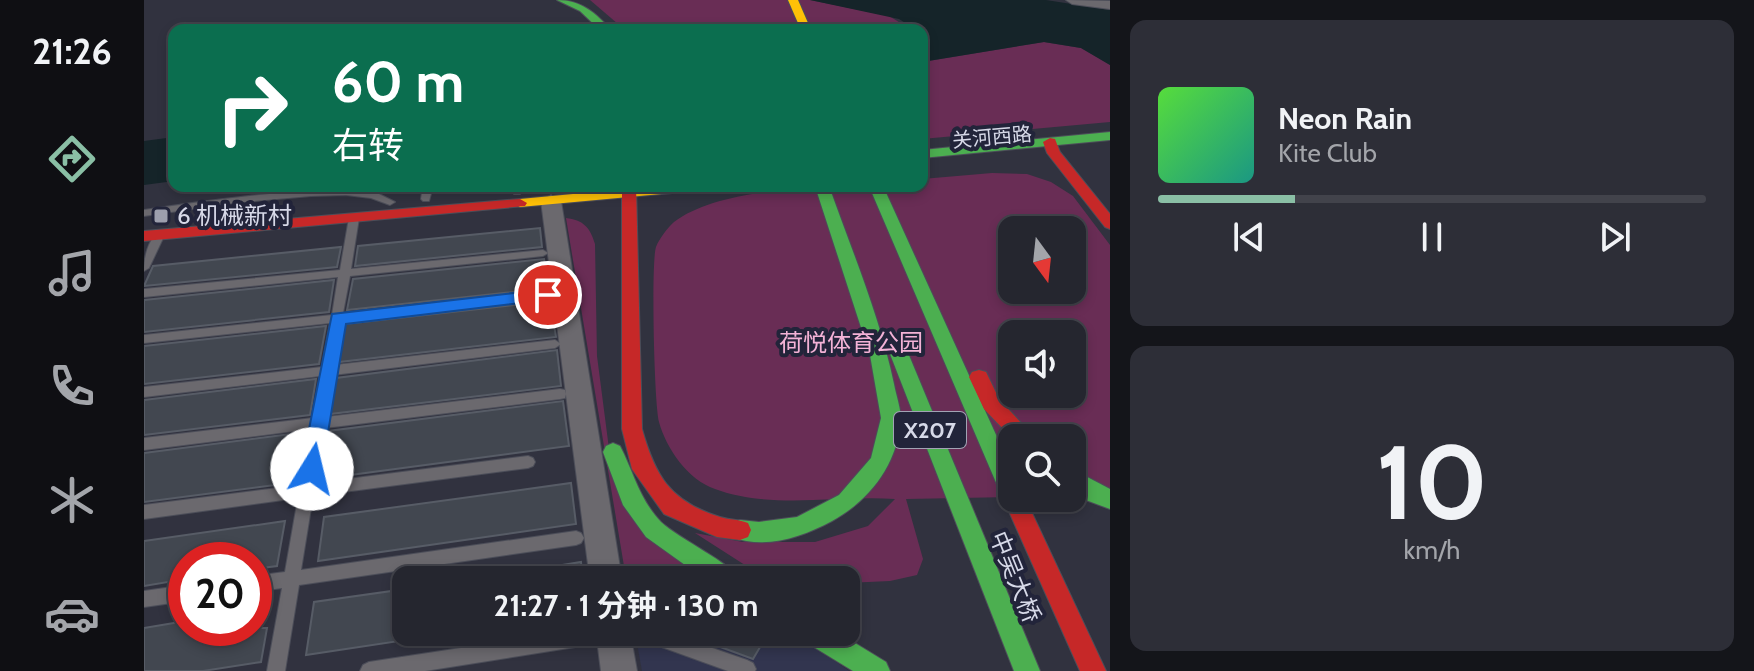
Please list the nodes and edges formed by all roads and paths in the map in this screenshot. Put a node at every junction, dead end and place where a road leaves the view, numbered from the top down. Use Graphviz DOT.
graph roads {
  1 [pos="562,0"];
  2 [pos="579,0"];
  3 [pos="793,0"];
  4 [pos="1072,0"];
  5 [pos="1110,5"];
  6 [pos="600,24"];
  7 [pos="613,24"];
  8 [pos="803,24"];
  9 [pos="1110,136"];
  10 [pos="1110,148"];
  11 [pos="1057,149"];
  12 [pos="928,154"];
  13 [pos="928,165"];
  14 [pos="450,192"];
  15 [pos="603,192"];
  16 [pos="609,192"];
  17 [pos="629,192"];
  18 [pos="824,192"];
  19 [pos="841,192"];
  20 [pos="879,192"];
  21 [pos="891,192"];
  22 [pos="427,193"];
  23 [pos="551,201"];
  24 [pos="390,202"];
  25 [pos="1110,205"];
  26 [pos="144,213"];
  27 [pos="354,218"];
  28 [pos="609,220"];
  29 [pos="1110,224"];
  30 [pos="149,232"];
  31 [pos="543,253"];
  32 [pos="144,268"];
  33 [pos="346,273"];
  34 [pos="144,293"];
  35 [pos="548,295"];
  36 [pos="338,319"];
  37 [pos="144,339"];
  38 [pos="555,344"];
  39 [pos="329,371"];
  40 [pos="144,392"];
  41 [pos="560,394"];
  42 [pos="319,423"];
  43 [pos="1011,424"];
  44 [pos="608,428"];
  45 [pos="144,444"];
  46 [pos="528,462"];
  47 [pos="998,462"];
  48 [pos="1086,488"];
  49 [pos="308,491"];
  50 [pos="1110,499"];
  51 [pos="144,512"];
  52 [pos="1020,512"];
  53 [pos="576,538"];
  54 [pos="604,566"];
  55 [pos="704,566"];
  56 [pos="293,578"];
  57 [pos="272,581"];
  58 [pos="168,596"];
  59 [pos="144,599"];
  60 [pos="530,646"];
  61 [pos="615,646"];
  62 [pos="682,646"];
  63 [pos="836,646"];
  64 [pos="747,669"];
  65 [pos="276,671"];
  66 [pos="369,671"];
  67 [pos="619,671"];
  68 [pos="877,671"];
  69 [pos="1027,671"];
  70 [pos="1093,671"];
  1 -- 6 [label="main road"];
  2 -- 7 [label="main road"];
  3 -- 8 [label="main road"];
  4 -- 5 [label="street"];
  9 -- 11 [label="main road"];
  10 -- 11 [label="main road"];
  11 -- 12 [label="main road, 关河西路"];
  11 -- 13 [label="main road, 关河西路"];
  11 -- 25 [label="main road"];
  11 -- 29 [label="main road"];
  14 -- 22 [label="main road"];
  15 -- 23 [label="main road"];
  16 -- 28 [label="main road"];
  17 -- 18 [label="main road"];
  19 -- 69 [label="main road, 中吴大桥 / X207"];
  20 -- 47 [label="main road, 中吴大桥 / X207"];
  21 -- 43 [label="main road"];
  22 -- 24 [label="main road"];
  23 -- 27 [label="main road"];
  23 -- 54 [label="street"];
  24 -- 26 [label="lane"];
  24 -- 30 [label="main road"];
  27 -- 30 [label="main road"];
  27 -- 33 [label="lane"];
  30 -- 32 [label="lane"];
  31 -- 33 [label="lane"];
  33 -- 34 [label="lane"];
  33 -- 36 [label="lane"];
  35 -- 36 [label="lane"];
  36 -- 37 [label="lane"];
  36 -- 39 [label="lane"];
  38 -- 39 [label="lane"];
  39 -- 40 [label="lane"];
  39 -- 42 [label="lane"];
  41 -- 42 [label="lane"];
  42 -- 45 [label="lane"];
  42 -- 49 [label="lane"];
  44 -- 55 [label="main road"];
  46 -- 49 [label="lane"];
  48 -- 50 [label="main road"];
  49 -- 51 [label="lane"];
  49 -- 56 [label="lane"];
  52 -- 70 [label="main road, 中吴大桥 / X207"];
  53 -- 56 [label="lane"];
  56 -- 57 [label="lane"];
  56 -- 65 [label="lane"];
  58 -- 59 [label="lane"];
  60 -- 66 [label="lane"];
  61 -- 67 [label="street"];
  62 -- 64 [label="lane"];
  63 -- 68 [label="main road"];
}
